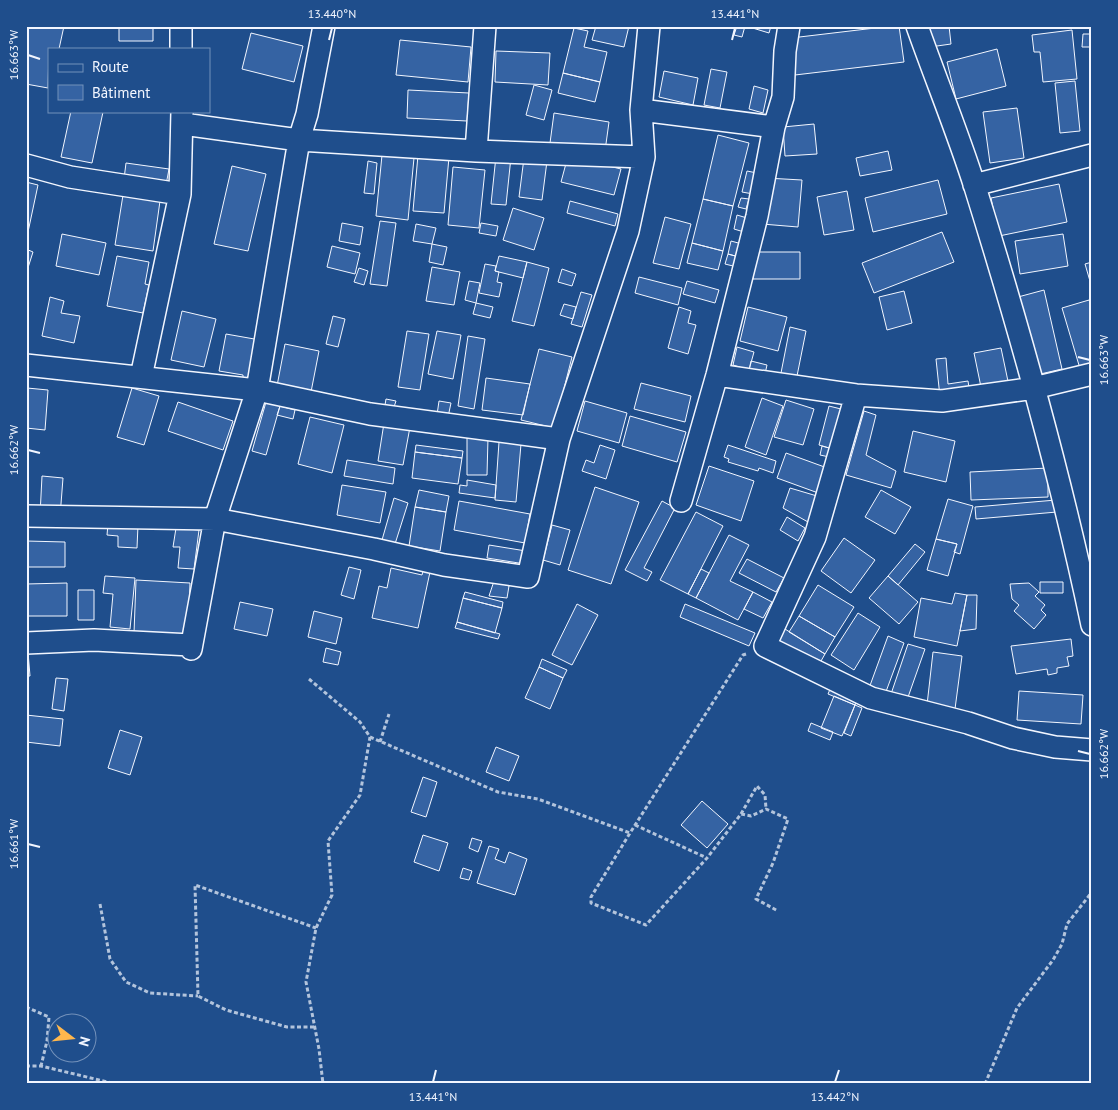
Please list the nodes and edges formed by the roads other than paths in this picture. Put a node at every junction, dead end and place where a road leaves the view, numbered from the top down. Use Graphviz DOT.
graph roads {
  1 [pos="181,26"];
  2 [pos="324,26"];
  3 [pos="485,26"];
  4 [pos="649,26"];
  5 [pos="789,26"];
  6 [pos="917,26"];
  7 [pos="181,48"];
  8 [pos="642,110"];
  9 [pos="182,118"];
  10 [pos="774,128"];
  11 [pos="299,140"];
  12 [pos="476,151"];
  13 [pos="1092,156"];
  14 [pos="644,157"];
  15 [pos="26,165"];
  16 [pos="974,185"];
  17 [pos="180,194"];
  18 [pos="26,365"];
  19 [pos="1092,374"];
  20 [pos="718,375"];
  21 [pos="141,377"];
  22 [pos="1034,388"];
  23 [pos="257,390"];
  24 [pos="856,395"];
  25 [pos="559,439"];
  26 [pos="681,501"];
  27 [pos="26,516"];
  28 [pos="215,520"];
  29 [pos="1092,625"];
  30 [pos="26,643"];
  31 [pos="1092,750"];
  1 -- 7 [label="street"];
  2 -- 11 [label="street"];
  3 -- 12 [label="street"];
  4 -- 8 [label="street"];
  5 -- 10 [label="street"];
  6 -- 16 [label="street"];
  8 -- 10 [label="street"];
  8 -- 14 [label="street"];
  9 -- 11 [label="street"];
  9 -- 17 [label="street"];
  10 -- 20 [label="street"];
  11 -- 12 [label="street"];
  11 -- 23 [label="street"];
  12 -- 14 [label="street"];
  13 -- 16 [label="street"];
  14 -- 25 [label="street"];
  15 -- 17 [label="street"];
  16 -- 22 [label="street"];
  17 -- 21 [label="street"];
  18 -- 21 [label="street"];
  19 -- 22 [label="street"];
  20 -- 24 [label="street"];
  20 -- 26 [label="street"];
  21 -- 23 [label="street"];
  22 -- 24 [label="street"];
  22 -- 29 [label="street"];
  23 -- 25 [label="street"];
  23 -- 28 [label="street"];
  24 -- 31 [label="street"];
  25 -- 28 [label="street"];
  27 -- 28 [label="street"];
  28 -- 30 [label="street"];
}
